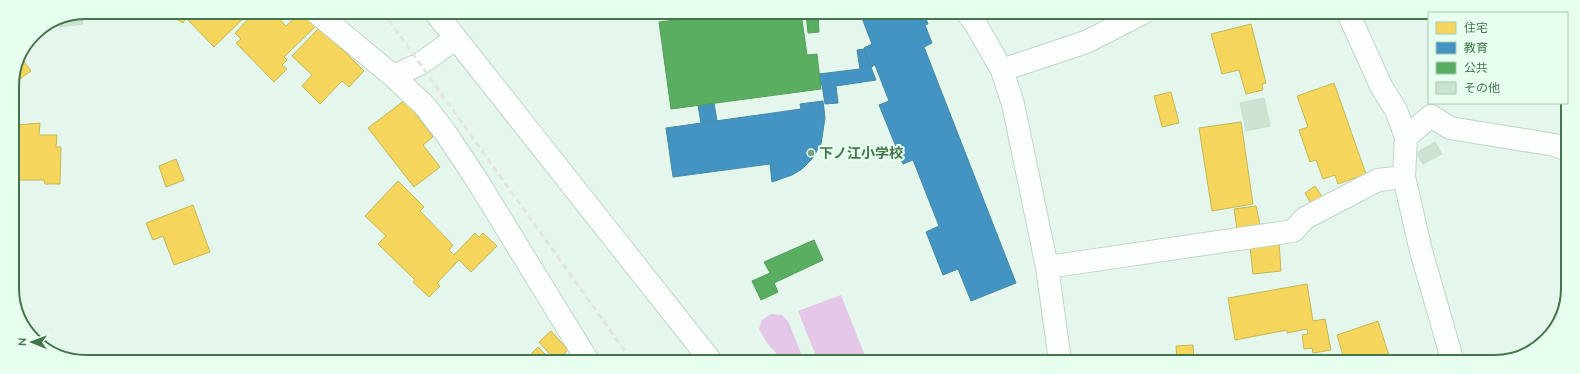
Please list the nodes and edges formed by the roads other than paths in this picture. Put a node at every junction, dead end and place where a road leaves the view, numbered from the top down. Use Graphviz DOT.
graph roads {
  1 [pos="324,19"];
  2 [pos="440,19"];
  3 [pos="972,19"];
  4 [pos="1132,19"];
  5 [pos="1351,19"];
  6 [pos="456,39"];
  7 [pos="1002,70"];
  8 [pos="393,76"];
  9 [pos="1406,137"];
  10 [pos="1561,148"];
  11 [pos="1404,177"];
  12 [pos="1047,267"];
  13 [pos="584,355"];
  14 [pos="707,355"];
  15 [pos="1059,355"];
  16 [pos="1451,355"];
  1 -- 8 [label="street"];
  2 -- 6 [label="street"];
  3 -- 7 [label="street"];
  4 -- 7 [label="street"];
  5 -- 9 [label="street"];
  6 -- 8 [label="street"];
  6 -- 14 [label="street"];
  7 -- 12 [label="street"];
  8 -- 13 [label="street"];
  9 -- 10 [label="street"];
  9 -- 11 [label="street"];
  11 -- 12 [label="street"];
  11 -- 16 [label="street"];
  12 -- 15 [label="street"];
}
